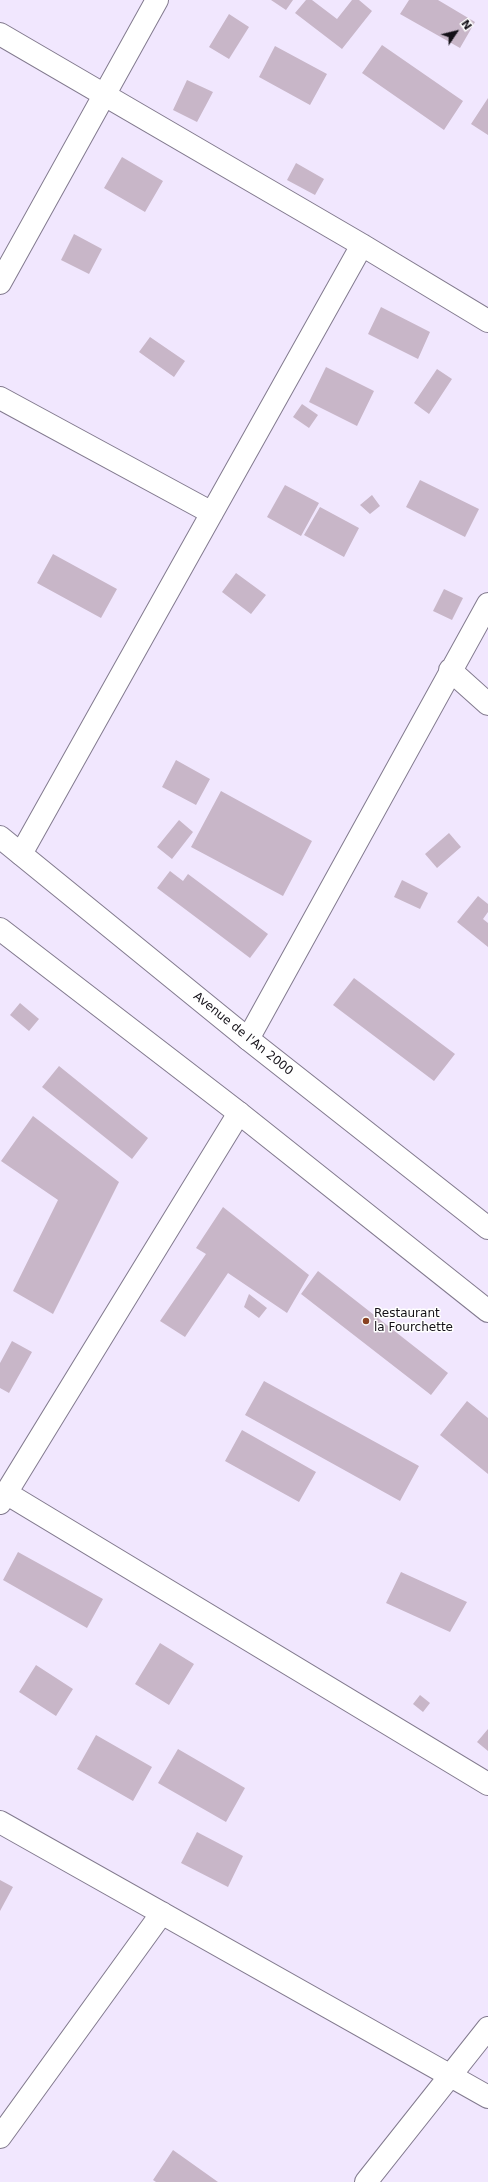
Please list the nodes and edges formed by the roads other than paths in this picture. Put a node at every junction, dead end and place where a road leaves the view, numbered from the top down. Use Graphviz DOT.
graph roads {
  1 [pos="157,0"];
  2 [pos="0,34"];
  3 [pos="104,95"];
  4 [pos="362,245"];
  5 [pos="0,283"];
  6 [pos="488,321"];
  7 [pos="0,398"];
  8 [pos="212,513"];
  9 [pos="488,604"];
  10 [pos="450,670"];
  11 [pos="488,704"];
  12 [pos="0,837"];
  13 [pos="21,854"];
  14 [pos="0,929"];
  15 [pos="248,1039"];
  16 [pos="238,1113"];
  17 [pos="488,1228"];
  18 [pos="488,1311"];
  19 [pos="3,1498"];
  20 [pos="488,1784"];
  21 [pos="0,1822"];
  22 [pos="162,1913"];
  23 [pos="488,2028"];
  24 [pos="450,2075"];
  25 [pos="488,2097"];
  26 [pos="0,2137"];
  27 [pos="366,2182"];
  1 -- 3 [label="street"];
  2 -- 3 [label="street"];
  3 -- 4 [label="street"];
  3 -- 5 [label="street"];
  4 -- 6 [label="street"];
  4 -- 8 [label="street"];
  7 -- 8 [label="street"];
  8 -- 13 [label="street"];
  9 -- 10 [label="street"];
  10 -- 11 [label="street"];
  10 -- 15 [label="street"];
  12 -- 13 [label="street, Avenue de l'An 2000"];
  13 -- 15 [label="street, Avenue de l'An 2000"];
  14 -- 16 [label="street"];
  15 -- 17 [label="street, Avenue de l'An 2000"];
  16 -- 18 [label="street"];
  16 -- 19 [label="street"];
  19 -- 20 [label="street"];
  21 -- 22 [label="street"];
  22 -- 24 [label="street"];
  22 -- 26 [label="street"];
  23 -- 24 [label="street"];
  24 -- 25 [label="street"];
  24 -- 27 [label="street"];
}
